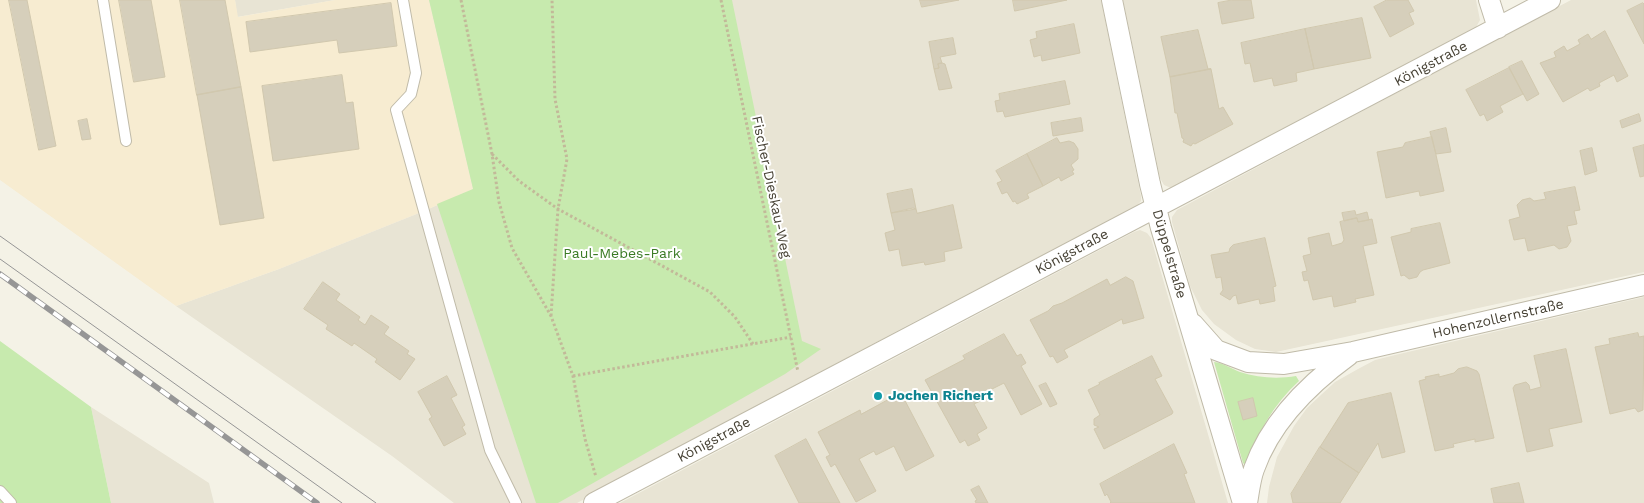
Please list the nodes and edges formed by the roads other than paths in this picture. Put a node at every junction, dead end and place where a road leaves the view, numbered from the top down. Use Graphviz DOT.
graph roads {
  1 [pos="103,0"];
  2 [pos="403,0"];
  3 [pos="1112,0"];
  4 [pos="1489,0"];
  5 [pos="1550,0"];
  6 [pos="1498,28"];
  7 [pos="126,141"];
  8 [pos="1156,208"];
  9 [pos="1644,286"];
  10 [pos="1188,319"];
  11 [pos="1353,352"];
  12 [pos="0,491"];
  13 [pos="11,503"];
  14 [pos="516,503"];
  15 [pos="594,503"];
  16 [pos="1245,503"];
  1 -- 7 [label="lane"];
  2 -- 14 [label="lane"];
  3 -- 8 [label="street, Düppelstraße"];
  4 -- 6 [label="street"];
  5 -- 6 [label="street, Königstraße"];
  6 -- 8 [label="street, Königstraße"];
  8 -- 10 [label="street, Düppelstraße"];
  8 -- 15 [label="street, Königstraße"];
  9 -- 11 [label="street, Hohenzollernstraße"];
  10 -- 11 [label="street, Hohenzollernstraße"];
  10 -- 16 [label="street, Düppelstraße"];
  11 -- 16 [label="street, Hohenzollernstraße"];
  12 -- 13 [label="lane"];
}
